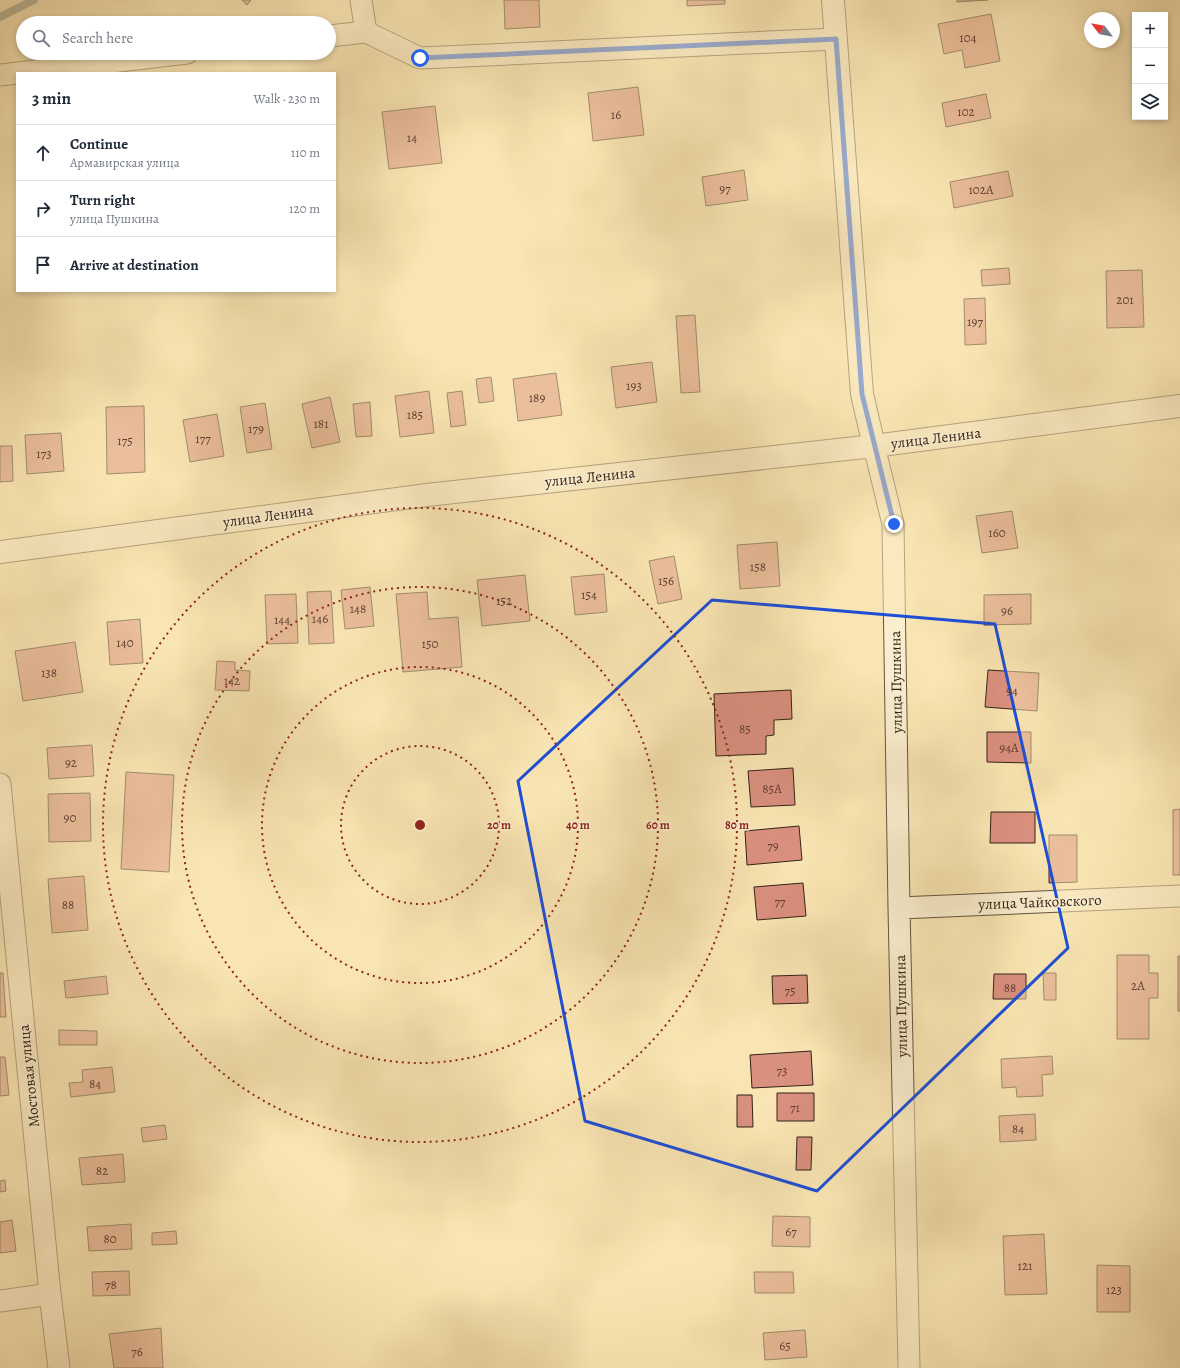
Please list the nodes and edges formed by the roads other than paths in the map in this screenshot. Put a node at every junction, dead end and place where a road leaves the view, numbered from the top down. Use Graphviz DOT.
graph roads {
  1 [pos="361,0"];
  2 [pos="833,0"];
  3 [pos="366,32"];
  4 [pos="336,35"];
  5 [pos="836,39"];
  6 [pos="128,60"];
  7 [pos="26,72"];
  8 [pos="16,73"];
  9 [pos="0,75"];
  10 [pos="1180,406"];
  11 [pos="874,446"];
  12 [pos="0,552"];
  13 [pos="0,784"];
  14 [pos="1180,896"];
  15 [pos="899,908"];
  16 [pos="50,1294"];
  17 [pos="0,1301"];
  18 [pos="59,1368"];
  19 [pos="909,1368"];
  1 -- 3 [label="street"];
  2 -- 5 [label="street, улица Пушкина"];
  3 -- 4 [label="street"];
  3 -- 5 [label="street"];
  5 -- 11 [label="street, улица Пушкина"];
  6 -- 7 [label="street"];
  8 -- 9 [label="street"];
  10 -- 11 [label="street, улица Ленина"];
  11 -- 12 [label="street, улица Ленина"];
  11 -- 15 [label="street, улица Пушкина"];
  13 -- 16 [label="street, Мостовая улица"];
  14 -- 15 [label="street, улица Чайковского"];
  15 -- 19 [label="street, улица Пушкина"];
  16 -- 17 [label="street"];
  16 -- 18 [label="street, Мостовая улица"];
}
